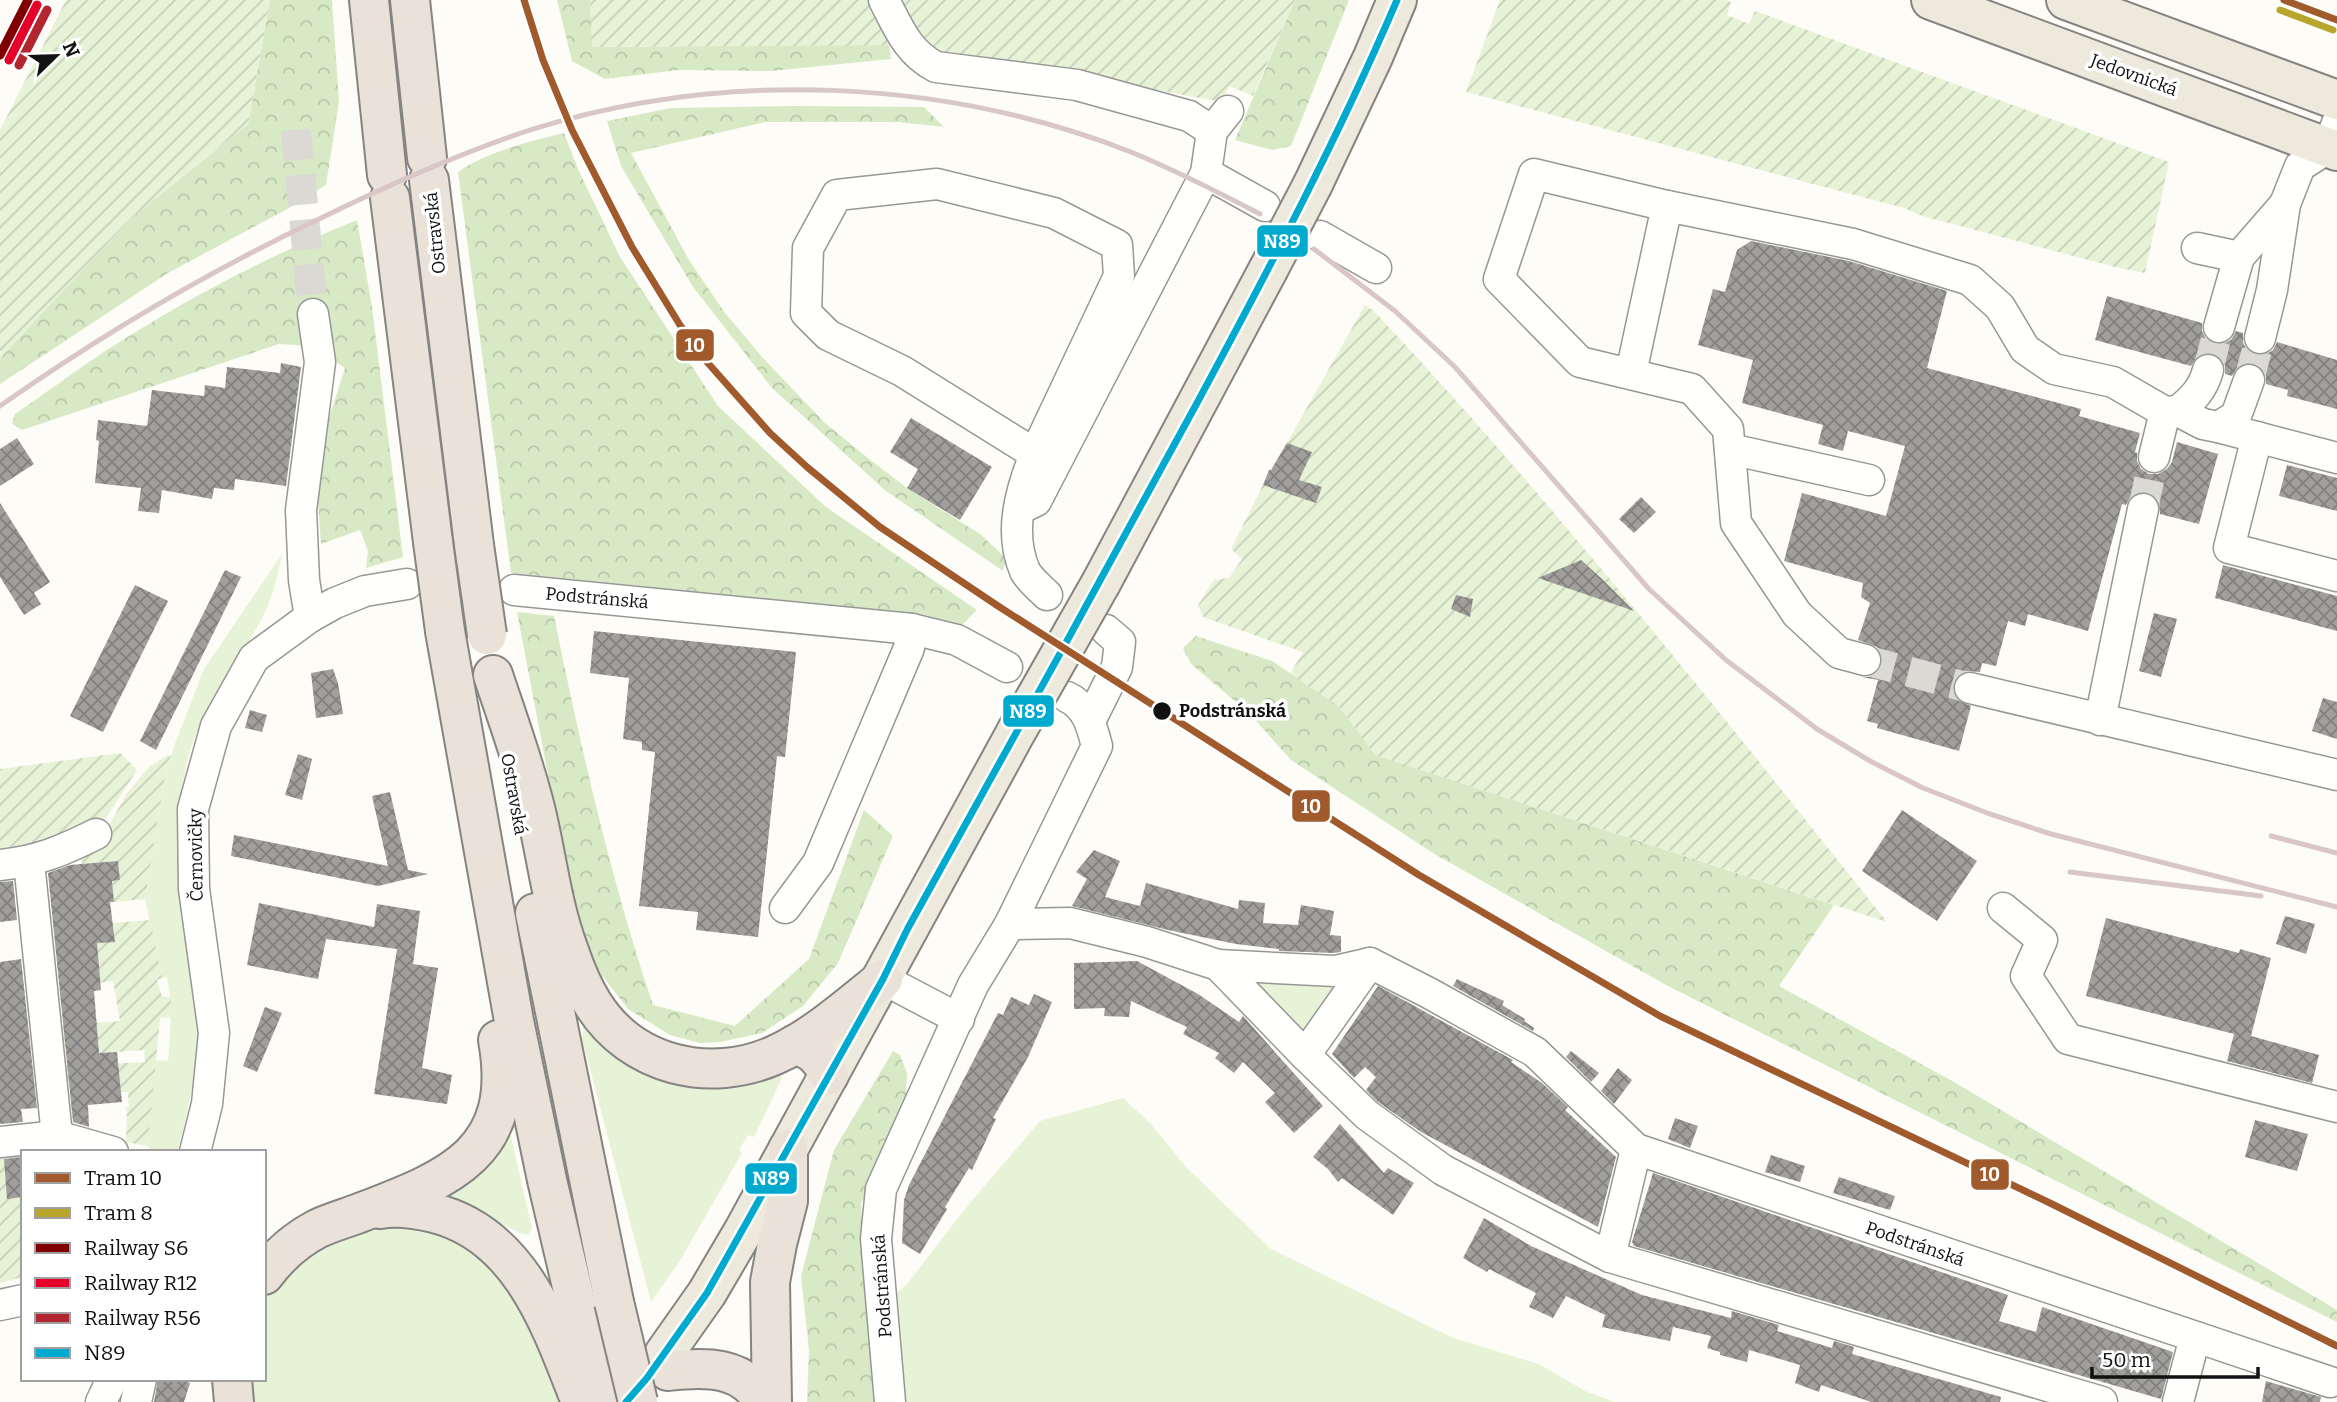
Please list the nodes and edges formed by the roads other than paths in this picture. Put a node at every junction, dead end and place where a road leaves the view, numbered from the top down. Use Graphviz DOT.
graph roads {
  1 [pos="369,0"];
  2 [pos="410,0"];
  3 [pos="884,0"];
  4 [pos="1397,0"];
  5 [pos="1931,0"];
  6 [pos="2066,0"];
  7 [pos="2337,100"];
  8 [pos="2334,140"];
  9 [pos="1206,173"];
  10 [pos="2285,204"];
  11 [pos="1265,206"];
  12 [pos="1667,206"];
  13 [pos="1320,236"];
  14 [pos="2197,248"];
  15 [pos="2239,257"];
  16 [pos="1376,268"];
  17 [pos="313,314"];
  18 [pos="2219,327"];
  19 [pos="2260,338"];
  20 [pos="2208,370"];
  21 [pos="1631,373"];
  22 [pos="2249,380"];
  23 [pos="2172,412"];
  24 [pos="2218,427"];
  25 [pos="2257,437"];
  26 [pos="1730,449"];
  27 [pos="1035,454"];
  28 [pos="2154,457"];
  29 [pos="2337,458"];
  30 [pos="1869,480"];
  31 [pos="1017,509"];
  32 [pos="2143,509"];
  33 [pos="2337,576"];
  34 [pos="407,584"];
  35 [pos="514,590"];
  36 [pos="1047,595"];
  37 [pos="310,617"];
  38 [pos="912,629"];
  39 [pos="1106,630"];
  40 [pos="1865,660"];
  41 [pos="1007,667"];
  42 [pos="494,675"];
  43 [pos="1970,688"];
  44 [pos="1067,697"];
  45 [pos="2101,720"];
  46 [pos="1090,721"];
  47 [pos="2337,775"];
  48 [pos="96,834"];
  49 [pos="15,863"];
  50 [pos="489,885"];
  51 [pos="785,908"];
  52 [pos="2003,908"];
  53 [pos="1010,924"];
  54 [pos="1370,963"];
  55 [pos="1218,965"];
  56 [pos="883,979"];
  57 [pos="958,1019"];
  58 [pos="794,1045"];
  59 [pos="1305,1055"];
  60 [pos="829,1075"];
  61 [pos="2337,1107"];
  62 [pos="57,1136"];
  63 [pos="0,1142"];
  64 [pos="788,1149"];
  65 [pos="1636,1149"];
  66 [pos="106,1150"];
  67 [pos="196,1150"];
  68 [pos="364,1211"];
  69 [pos="1609,1257"];
  70 [pos="266,1273"];
  71 [pos="21,1300"];
  72 [pos="0,1305"];
  73 [pos="2195,1337"];
  74 [pos="574,1350"];
  75 [pos="666,1363"];
  76 [pos="111,1381"];
  77 [pos="141,1381"];
  78 [pos="232,1381"];
  79 [pos="2330,1382"];
  80 [pos="101,1402"];
  81 [pos="136,1402"];
  82 [pos="234,1402"];
  83 [pos="580,1402"];
  84 [pos="599,1402"];
  85 [pos="638,1402"];
  86 [pos="763,1402"];
  87 [pos="772,1402"];
  88 [pos="890,1402"];
  89 [pos="2102,1402"];
  90 [pos="2178,1402"];
  1 -- 50 [label="highway, bridge"];
  2 -- 42 [label="highway, Ostravská, bridge"];
  3 -- 9 [label="street"];
  4 -- 56 [label="main road, bridge"];
  5 -- 8 [label="main road, Jedovnická"];
  6 -- 7 [label="main road"];
  8 -- 10 [label="street"];
  9 -- 11 [label="street"];
  9 -- 31 [label="street"];
  10 -- 15 [label="street"];
  10 -- 19 [label="street"];
  12 -- 21 [label="street"];
  12 -- 21 [label="street"];
  12 -- 23 [label="street"];
  13 -- 16 [label="street"];
  14 -- 15 [label="street"];
  15 -- 18 [label="street"];
  17 -- 37 [label="street"];
  20 -- 23 [label="street"];
  21 -- 26 [label="street"];
  22 -- 24 [label="street"];
  23 -- 24 [label="street"];
  23 -- 28 [label="street"];
  24 -- 25 [label="street"];
  25 -- 29 [label="street"];
  25 -- 33 [label="street"];
  26 -- 30 [label="street"];
  26 -- 40 [label="street"];
  27 -- 27 [label="street"];
  27 -- 31 [label="street"];
  31 -- 36 [label="street"];
  32 -- 45 [label="street"];
  34 -- 37 [label="street, Černovičky"];
  35 -- 38 [label="street, Podstránská"];
  37 -- 67 [label="street, Černovičky"];
  38 -- 41 [label="street, Podstránská"];
  38 -- 51 [label="street"];
  39 -- 46 [label="street"];
  42 -- 58 [label="highway"];
  42 -- 85 [label="highway, Ostravská, bridge"];
  43 -- 45 [label="street"];
  44 -- 46 [label="street"];
  45 -- 47 [label="street"];
  46 -- 53 [label="street, Podstránská"];
  48 -- 49 [label="street"];
  49 -- 62 [label="street"];
  50 -- 68 [label="highway"];
  50 -- 74 [label="highway"];
  52 -- 61 [label="street"];
  53 -- 55 [label="street"];
  53 -- 57 [label="street, Podstránská"];
  54 -- 55 [label="street"];
  54 -- 59 [label="street"];
  54 -- 65 [label="street, Podstránská"];
  55 -- 59 [label="street"];
  56 -- 57 [label="street"];
  56 -- 58 [label="highway"];
  56 -- 60 [label="main road"];
  57 -- 88 [label="street, Podstránská"];
  58 -- 60 [label="highway"];
  59 -- 69 [label="street"];
  60 -- 64 [label="main road"];
  62 -- 63 [label="street"];
  62 -- 66 [label="street"];
  64 -- 75 [label="main road"];
  64 -- 87 [label="highway"];
  65 -- 69 [label="street"];
  65 -- 73 [label="street, Podstránská"];
  68 -- 70 [label="highway"];
  68 -- 74 [label="highway"];
  69 -- 89 [label="street"];
  71 -- 72 [label="street"];
  73 -- 79 [label="street, Podstránská"];
  73 -- 90 [label="street"];
  74 -- 83 [label="highway"];
  74 -- 84 [label="highway"];
  75 -- 86 [label="highway"];
  76 -- 80 [label="street"];
  77 -- 81 [label="street"];
  78 -- 82 [label="highway"];
}
